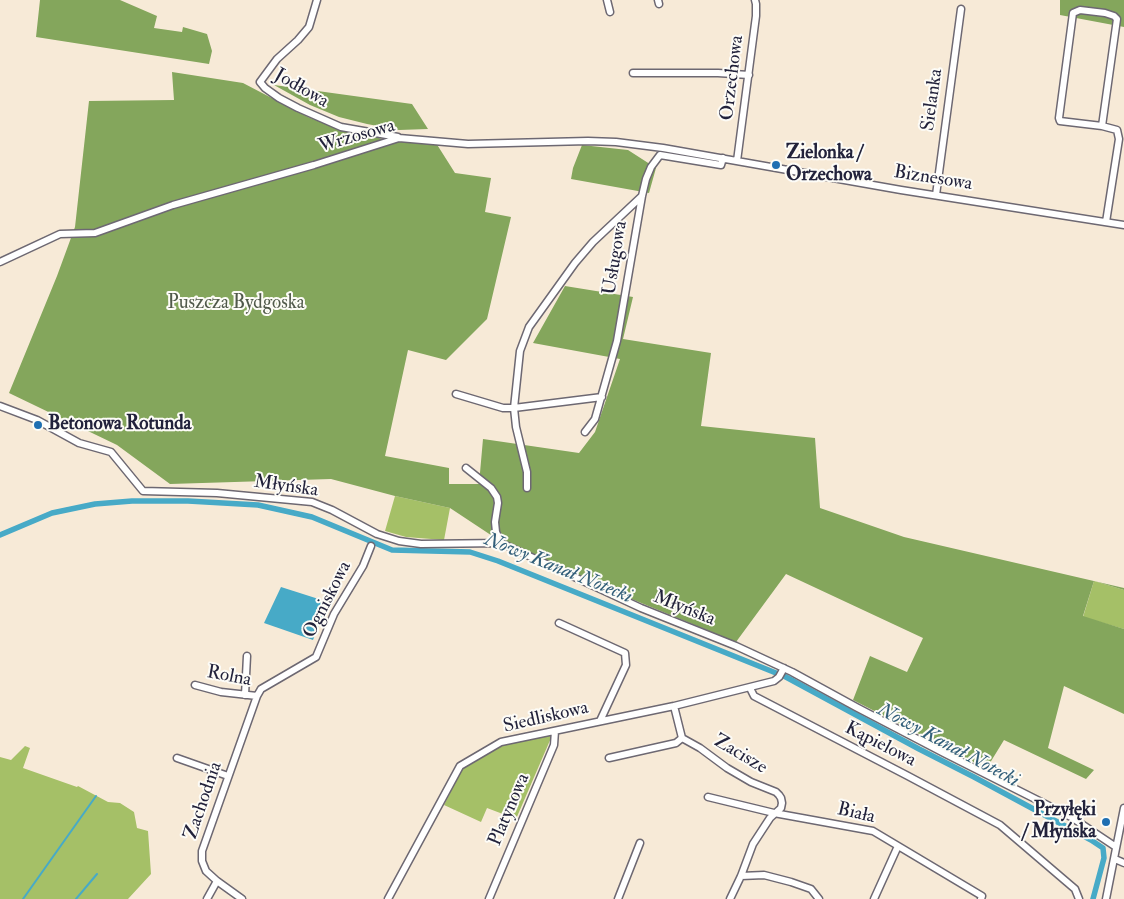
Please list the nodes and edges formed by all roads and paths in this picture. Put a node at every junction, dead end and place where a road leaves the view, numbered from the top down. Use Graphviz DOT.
graph roads {
  1 [pos="317,0"];
  2 [pos="607,0"];
  3 [pos="758,1"];
  4 [pos="961,9"];
  5 [pos="610,12"];
  6 [pos="633,73"];
  7 [pos="748,75"];
  8 [pos="1102,126"];
  9 [pos="399,138"];
  10 [pos="723,158"];
  11 [pos="737,161"];
  12 [pos="936,195"];
  13 [pos="642,196"];
  14 [pos="1106,222"];
  15 [pos="1124,225"];
  16 [pos="0,262"];
  17 [pos="456,394"];
  18 [pos="602,397"];
  19 [pos="0,406"];
  20 [pos="514,408"];
  21 [pos="585,432"];
  22 [pos="466,468"];
  23 [pos="527,488"];
  24 [pos="501,543"];
  25 [pos="371,546"];
  26 [pos="559,623"];
  27 [pos="247,656"];
  28 [pos="784,668"];
  29 [pos="195,685"];
  30 [pos="750,688"];
  31 [pos="245,695"];
  32 [pos="257,698"];
  33 [pos="674,706"];
  34 [pos="600,721"];
  35 [pos="555,732"];
  36 [pos="682,738"];
  37 [pos="176,758"];
  38 [pos="609,758"];
  39 [pos="228,776"];
  40 [pos="708,798"];
  41 [pos="1124,808"];
  42 [pos="774,813"];
  43 [pos="640,843"];
  44 [pos="898,846"];
  45 [pos="1116,847"];
  46 [pos="1115,859"];
  47 [pos="1124,863"];
  48 [pos="741,876"];
  49 [pos="217,881"];
  50 [pos="982,897"];
  51 [pos="207,899"];
  52 [pos="242,899"];
  53 [pos="388,899"];
  54 [pos="490,899"];
  55 [pos="618,899"];
  56 [pos="730,899"];
  57 [pos="819,899"];
  58 [pos="874,899"];
  59 [pos="1079,899"];
  60 [pos="1106,899"];
  1 -- 9 [label="street, Jodłowa"];
  2 -- 5 [label="street"];
  3 -- 7 [label="street, Orzechowa"];
  4 -- 12 [label="street, Sielanka"];
  6 -- 7 [label="street"];
  7 -- 11 [label="street, Orzechowa"];
  8 -- 8 [label="street"];
  8 -- 14 [label="street"];
  9 -- 10 [label="street, Wrzosowa"];
  9 -- 16 [label="street, Wrzosowa"];
  10 -- 11 [label="street, Wrzosowa"];
  10 -- 13 [label="street, Usługowa"];
  11 -- 12 [label="street, Biznesowa"];
  12 -- 14 [label="street, Biznesowa"];
  13 -- 18 [label="street, Usługowa"];
  13 -- 20 [label="street"];
  14 -- 15 [label="street, Biznesowa"];
  17 -- 20 [label="street"];
  18 -- 20 [label="street"];
  18 -- 21 [label="street, Usługowa"];
  19 -- 24 [label="street, Młyńska"];
  20 -- 23 [label="street"];
  22 -- 24 [label="street"];
  24 -- 28 [label="street, Młyńska"];
  25 -- 32 [label="street, Ogniskowa"];
  26 -- 34 [label="street"];
  27 -- 31 [label="street"];
  28 -- 30 [label="street, Siedliskowa"];
  28 -- 45 [label="street, Młyńska"];
  29 -- 31 [label="street, Rolna"];
  30 -- 33 [label="street, Siedliskowa"];
  30 -- 59 [label="street, Kąpielowa"];
  31 -- 32 [label="street, Rolna"];
  32 -- 39 [label="street, Zachodnia"];
  33 -- 34 [label="street, Siedliskowa"];
  33 -- 36 [label="street"];
  34 -- 35 [label="street, Siedliskowa"];
  35 -- 53 [label="street, Siedliskowa"];
  35 -- 54 [label="street, Platynowa"];
  36 -- 38 [label="street"];
  36 -- 42 [label="street, Zacisze"];
  37 -- 39 [label="street"];
  39 -- 49 [label="street, Zachodnia"];
  40 -- 42 [label="street, Biała"];
  41 -- 45 [label="street"];
  42 -- 44 [label="street, Biała"];
  42 -- 48 [label="street"];
  43 -- 55 [label="street"];
  44 -- 50 [label="street, Biała"];
  44 -- 58 [label="street"];
  45 -- 46 [label="street"];
  46 -- 47 [label="street"];
  46 -- 60 [label="street"];
  48 -- 56 [label="street"];
  48 -- 57 [label="street"];
  49 -- 51 [label="street"];
  49 -- 52 [label="street, Zachodnia"];
}
